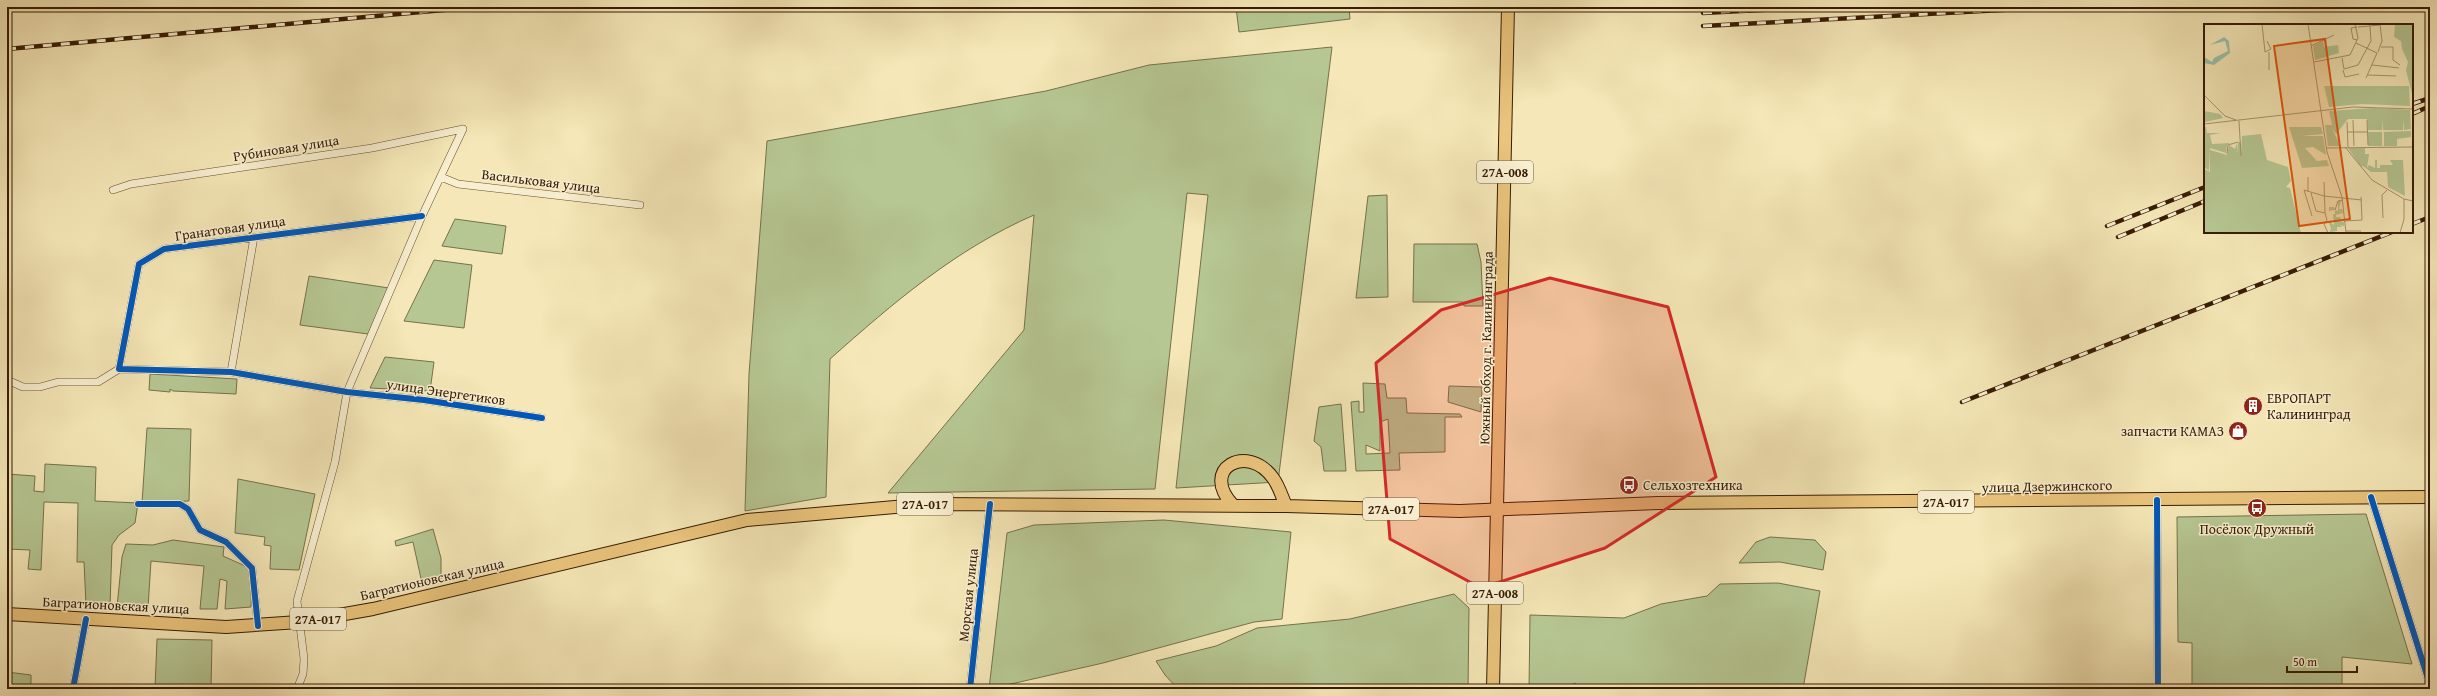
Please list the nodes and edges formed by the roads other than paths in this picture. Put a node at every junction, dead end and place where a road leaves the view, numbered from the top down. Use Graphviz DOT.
graph roads {
  1 [pos="1508,7"];
  2 [pos="441,177"];
  3 [pos="113,190"];
  4 [pos="640,205"];
  5 [pos="422,216"];
  6 [pos="254,237"];
  7 [pos="120,369"];
  8 [pos="231,372"];
  9 [pos="7,380"];
  10 [pos="347,392"];
  11 [pos="542,418"];
  12 [pos="2371,497"];
  13 [pos="2430,497"];
  14 [pos="2157,500"];
  15 [pos="138,504"];
  16 [pos="990,504"];
  17 [pos="1233,505"];
  18 [pos="1286,506"];
  19 [pos="1496,509"];
  20 [pos="7,614"];
  21 [pos="86,619"];
  22 [pos="299,622"];
  23 [pos="258,626"];
  24 [pos="2430,685"];
  25 [pos="73,689"];
  26 [pos="297,689"];
  27 [pos="970,689"];
  28 [pos="1493,689"];
  29 [pos="2158,689"];
  1 -- 19 [label="main road, Южный обход г. Калининграда / 27А-008"];
  2 -- 3 [label="street, Рубиновая улица"];
  2 -- 4 [label="street, Васильковая улица"];
  2 -- 5 [label="street"];
  5 -- 6 [label="street, Гранатовая улица"];
  5 -- 10 [label="street"];
  6 -- 7 [label="street, Гранатовая улица"];
  6 -- 8 [label="street"];
  7 -- 8 [label="street"];
  7 -- 9 [label="street"];
  8 -- 10 [label="street"];
  10 -- 11 [label="street, улица Энергетиков"];
  10 -- 22 [label="street"];
  12 -- 13 [label="main road, улица Дзержинского / 27А-017"];
  12 -- 14 [label="main road, улица Дзержинского / 27А-017"];
  12 -- 24 [label="street"];
  14 -- 19 [label="main road, улица Дзержинского / 27А-017"];
  14 -- 29 [label="street"];
  15 -- 23 [label="street"];
  16 -- 17 [label="main road, 27А-017"];
  16 -- 22 [label="main road, Багратионовская улица / 27А-017"];
  16 -- 27 [label="street, Морская улица"];
  17 -- 18 [label="main road, 27А-017"];
  17 -- 18 [label="main road"];
  18 -- 19 [label="main road, 27А-017"];
  19 -- 28 [label="main road, Южный обход г. Калининграда / 27А-008"];
  20 -- 21 [label="main road, Багратионовская улица / 27А-017"];
  21 -- 23 [label="main road, Багратионовская улица / 27А-017"];
  21 -- 25 [label="street"];
  22 -- 23 [label="main road, Багратионовская улица / 27А-017"];
  22 -- 26 [label="street"];
}
